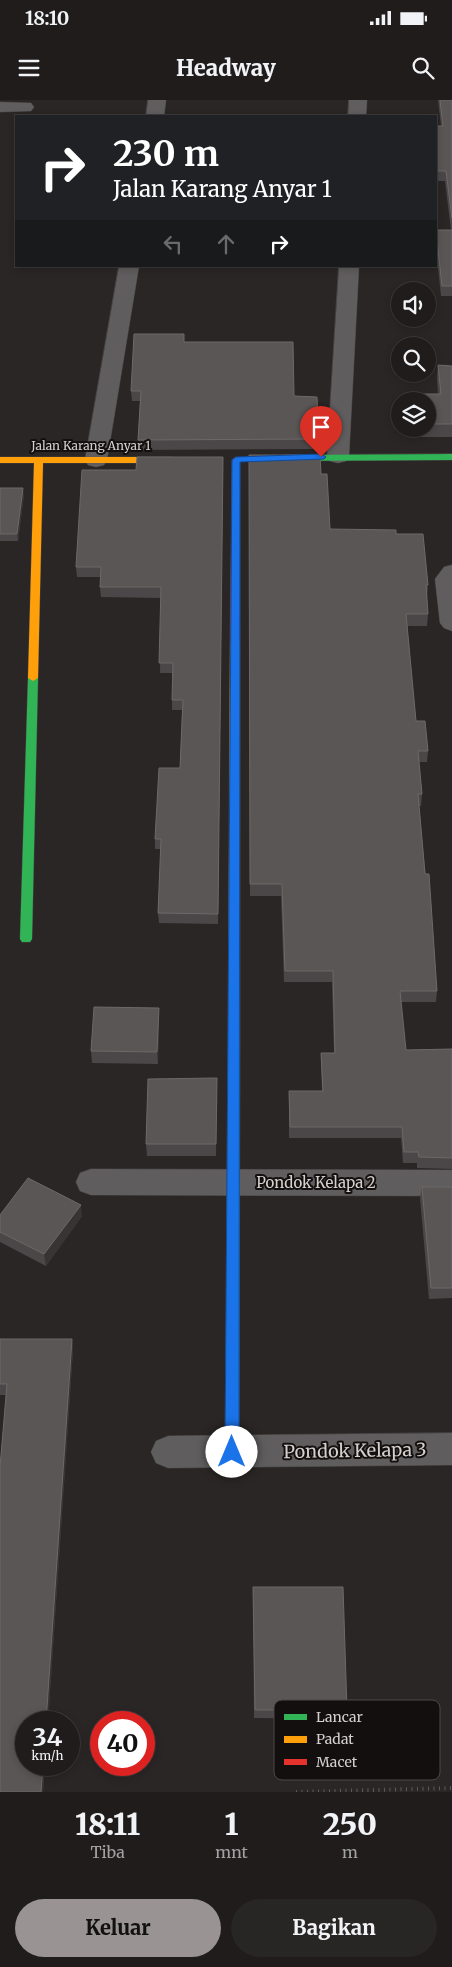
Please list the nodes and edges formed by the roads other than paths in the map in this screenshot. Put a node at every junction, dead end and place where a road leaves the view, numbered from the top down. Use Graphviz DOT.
graph roads {
  1 [pos="158,100"];
  2 [pos="358,100"];
  3 [pos="0,107"];
  4 [pos="25,107"];
  5 [pos="155,115"];
  6 [pos="357,115"];
  7 [pos="129,267"];
  8 [pos="349,267"];
  9 [pos="338,456"];
  10 [pos="452,457"];
  11 [pos="273,458"];
  12 [pos="0,460"];
  13 [pos="39,460"];
  14 [pos="96,460"];
  15 [pos="189,460"];
  16 [pos="236,460"];
  17 [pos="452,572"];
  18 [pos="452,623"];
  19 [pos="26,939"];
  20 [pos="91,1182"];
  21 [pos="234,1182"];
  22 [pos="452,1183"];
  23 [pos="452,1450"];
  24 [pos="168,1452"];
  25 [pos="232,1452"];
  1 -- 5 [label="street"];
  2 -- 6 [label="street"];
  3 -- 4 [label="street"];
  7 -- 14 [label="street"];
  8 -- 9 [label="street"];
  9 -- 10 [label="street"];
  9 -- 11 [label="street"];
  12 -- 13 [label="street, Jalan Karang Anyar 1"];
  13 -- 14 [label="street, Jalan Karang Anyar 1"];
  13 -- 19 [label="street"];
  14 -- 15 [label="street, Jalan Karang Anyar 1"];
  16 -- 21 [label="street"];
  17 -- 18 [label="street"];
  20 -- 21 [label="street, Pondok Kelapa 2"];
  21 -- 22 [label="street, Pondok Kelapa 2"];
  21 -- 25 [label="street"];
  23 -- 25 [label="street, Pondok Kelapa 3"];
  24 -- 25 [label="street, Pondok Kelapa 3"];
}
